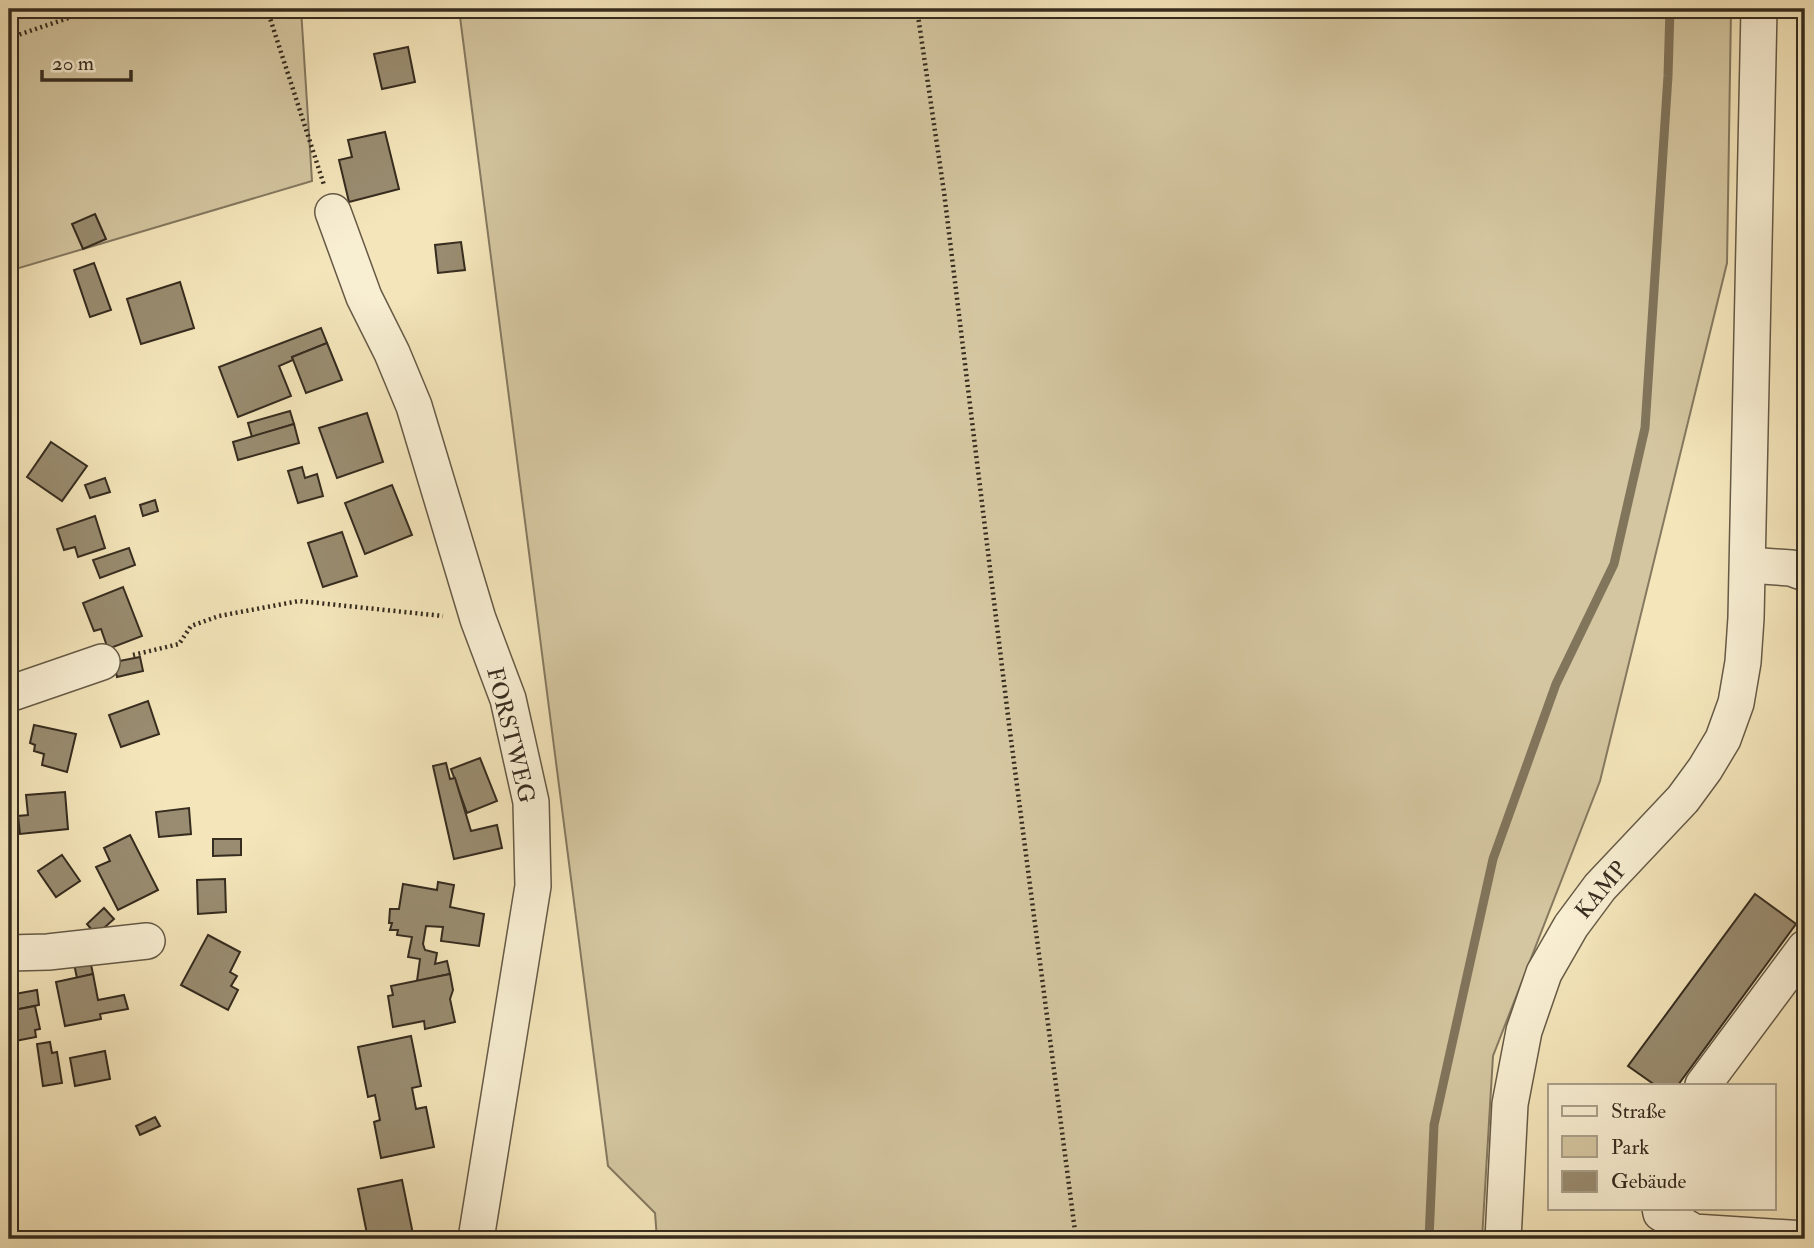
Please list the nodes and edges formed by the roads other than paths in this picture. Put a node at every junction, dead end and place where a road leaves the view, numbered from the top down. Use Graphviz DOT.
graph roads {
  1 [pos="1759,9"];
  2 [pos="332,212"];
  3 [pos="1748,565"];
  4 [pos="1805,573"];
  5 [pos="102,662"];
  6 [pos="9,694"];
  7 [pos="148,941"];
  8 [pos="1805,948"];
  9 [pos="9,953"];
  10 [pos="1704,1084"];
  11 [pos="1660,1210"];
  12 [pos="476,1239"];
  13 [pos="1503,1239"];
  14 [pos="1805,1239"];
  1 -- 3 [label="street, KAMP"];
  2 -- 12 [label="street, FORSTWEG"];
  3 -- 4 [label="street"];
  3 -- 13 [label="street, KAMP"];
  5 -- 6 [label="street"];
  7 -- 9 [label="street"];
  8 -- 10 [label="street"];
  11 -- 14 [label="street"];
}
